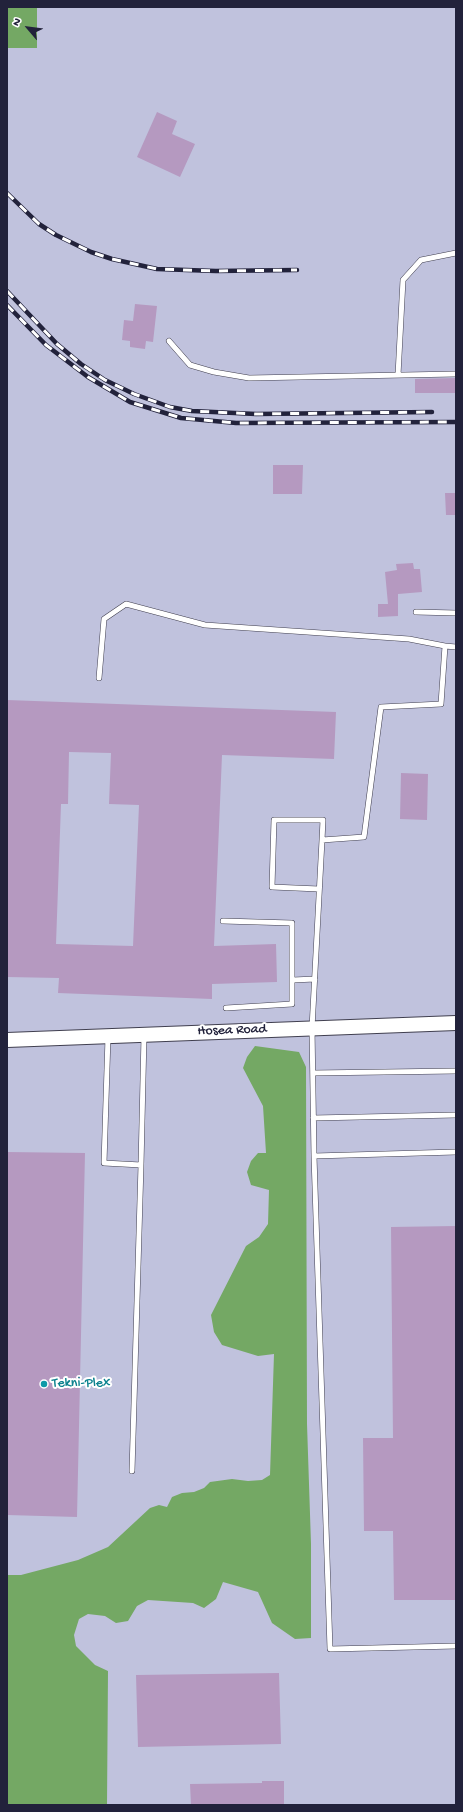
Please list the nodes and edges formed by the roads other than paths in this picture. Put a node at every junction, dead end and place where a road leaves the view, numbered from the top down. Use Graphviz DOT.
graph roads {
  1 [pos="456,253"];
  2 [pos="169,341"];
  3 [pos="456,374"];
  4 [pos="398,375"];
  5 [pos="416,612"];
  6 [pos="456,613"];
  7 [pos="445,646"];
  8 [pos="456,647"];
  9 [pos="99,678"];
  10 [pos="322,840"];
  11 [pos="319,889"];
  12 [pos="223,921"];
  13 [pos="315,979"];
  14 [pos="293,980"];
  15 [pos="226,1008"];
  16 [pos="456,1023"];
  17 [pos="312,1028"];
  18 [pos="144,1035"];
  19 [pos="108,1036"];
  20 [pos="7,1040"];
  21 [pos="456,1071"];
  22 [pos="313,1073"];
  23 [pos="456,1116"];
  24 [pos="313,1118"];
  25 [pos="456,1152"];
  26 [pos="314,1156"];
  27 [pos="141,1165"];
  28 [pos="132,1471"];
  29 [pos="456,1646"];
  1 -- 4 [label="lane"];
  2 -- 4 [label="lane"];
  3 -- 4 [label="lane"];
  5 -- 6 [label="lane"];
  7 -- 8 [label="lane"];
  7 -- 9 [label="lane"];
  7 -- 10 [label="lane"];
  10 -- 11 [label="lane"];
  10 -- 11 [label="lane"];
  11 -- 13 [label="lane"];
  12 -- 14 [label="lane"];
  13 -- 14 [label="lane"];
  13 -- 17 [label="lane"];
  14 -- 15 [label="lane"];
  16 -- 17 [label="street, Hosea Road"];
  17 -- 18 [label="street, Hosea Road"];
  17 -- 22 [label="lane"];
  18 -- 19 [label="street, Hosea Road"];
  18 -- 27 [label="lane"];
  19 -- 20 [label="street, Hosea Road"];
  19 -- 27 [label="lane"];
  21 -- 22 [label="lane"];
  22 -- 24 [label="lane"];
  23 -- 24 [label="lane"];
  24 -- 26 [label="lane"];
  25 -- 26 [label="lane"];
  26 -- 29 [label="lane"];
  27 -- 28 [label="lane"];
}
